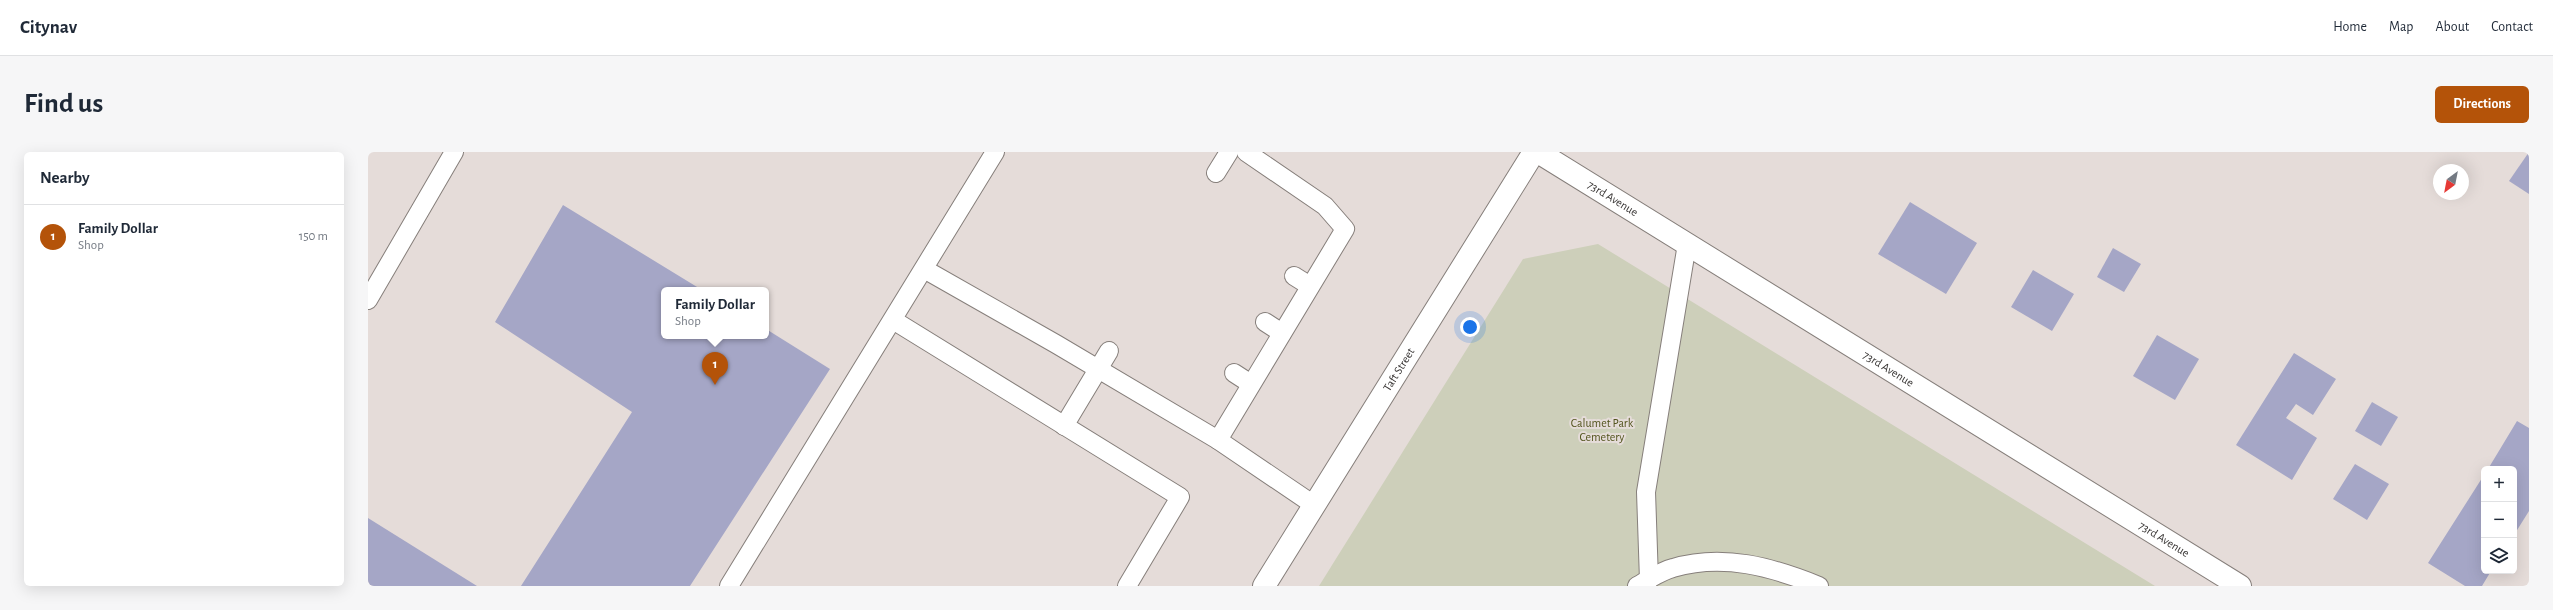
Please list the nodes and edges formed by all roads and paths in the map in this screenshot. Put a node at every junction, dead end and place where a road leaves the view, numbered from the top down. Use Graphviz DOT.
graph roads {
  1 [pos="454,152"];
  2 [pos="994,152"];
  3 [pos="1229,152"];
  4 [pos="1246,152"];
  5 [pos="1534,152"];
  6 [pos="1538,152"];
  7 [pos="1216,173"];
  8 [pos="1687,244"];
  9 [pos="924,269"];
  10 [pos="1294,276"];
  11 [pos="1310,286"];
  12 [pos="368,300"];
  13 [pos="893,320"];
  14 [pos="1265,322"];
  15 [pos="1282,333"];
  16 [pos="1109,351"];
  17 [pos="1099,370"];
  18 [pos="1234,373"];
  19 [pos="1251,384"];
  20 [pos="1064,426"];
  21 [pos="1218,440"];
  22 [pos="1314,505"];
  23 [pos="1643,583"];
  24 [pos="730,586"];
  25 [pos="1127,586"];
  26 [pos="1264,586"];
  27 [pos="1819,586"];
  28 [pos="2240,586"];
  1 -- 12 [label="lane"];
  2 -- 9 [label="lane"];
  3 -- 7 [label="lane"];
  4 -- 11 [label="lane"];
  5 -- 22 [label="street, Taft Street"];
  6 -- 8 [label="street, 73rd Avenue"];
  8 -- 23 [label="lane"];
  8 -- 28 [label="street, 73rd Avenue"];
  9 -- 13 [label="lane"];
  9 -- 17 [label="lane"];
  10 -- 11 [label="lane"];
  11 -- 15 [label="lane"];
  13 -- 20 [label="lane"];
  13 -- 24 [label="lane"];
  14 -- 15 [label="lane"];
  15 -- 19 [label="lane"];
  16 -- 17 [label="lane"];
  17 -- 20 [label="lane"];
  17 -- 21 [label="lane"];
  18 -- 19 [label="lane"];
  19 -- 21 [label="lane"];
  20 -- 25 [label="lane"];
  21 -- 22 [label="lane"];
  22 -- 26 [label="street, Taft Street"];
  23 -- 27 [label="lane"];
}
